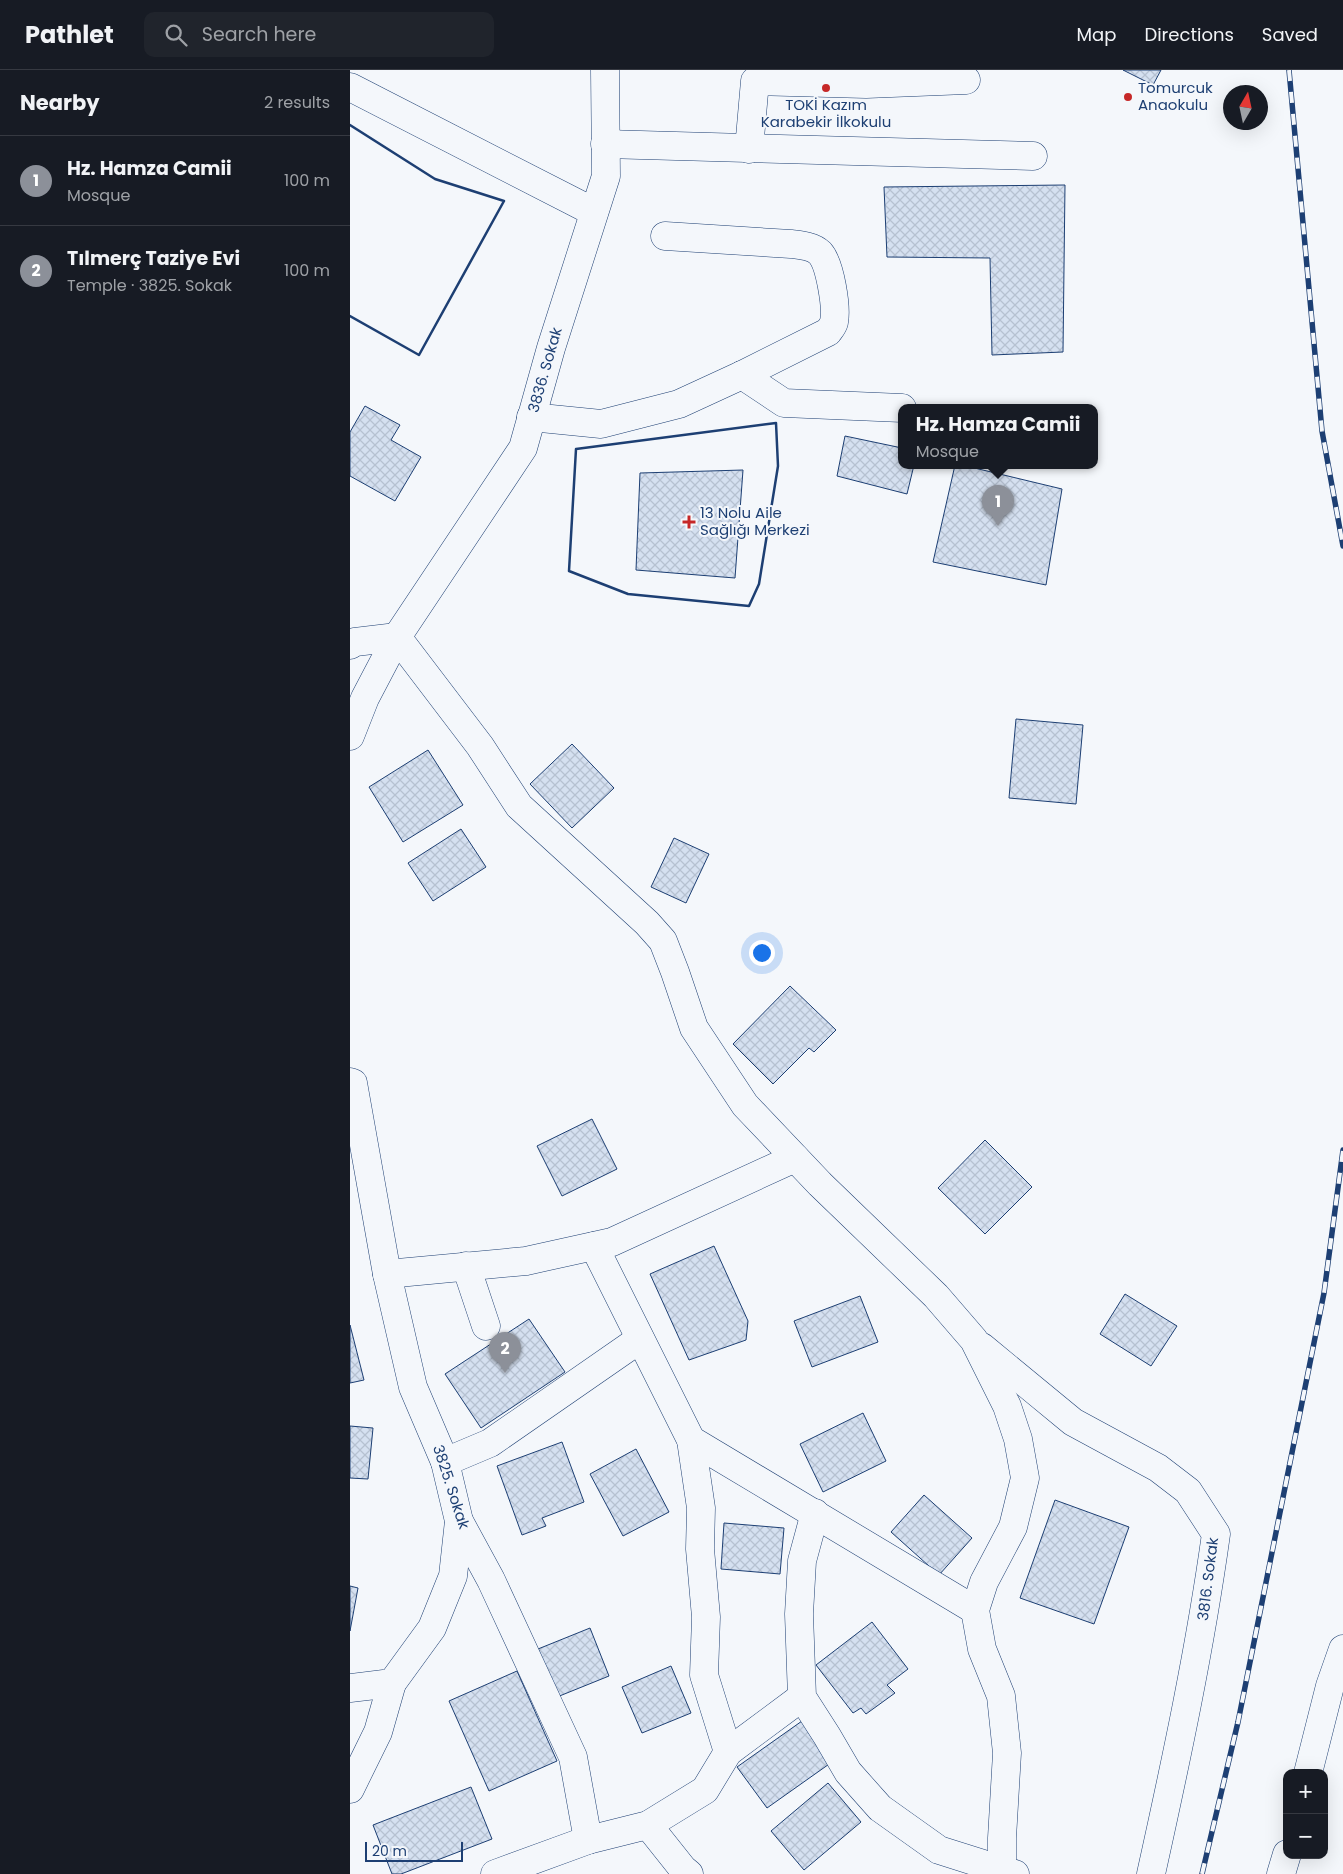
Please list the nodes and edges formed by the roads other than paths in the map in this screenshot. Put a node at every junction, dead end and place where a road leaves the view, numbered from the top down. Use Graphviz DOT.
graph roads {
  1 [pos="605,70"];
  2 [pos="966,80"];
  3 [pos="350,87"];
  4 [pos="605,144"];
  5 [pos="749,149"];
  6 [pos="1033,156"];
  7 [pos="594,212"];
  8 [pos="665,236"];
  9 [pos="742,375"];
  10 [pos="898,408"];
  11 [pos="531,418"];
  12 [pos="397,637"];
  13 [pos="350,645"];
  14 [pos="350,736"];
  15 [pos="350,1082"];
  16 [pos="795,1158"];
  17 [pos="594,1246"];
  18 [pos="466,1266"];
  19 [pos="387,1274"];
  20 [pos="486,1326"];
  21 [pos="640,1339"];
  22 [pos="974,1340"];
  23 [pos="691,1440"];
  24 [pos="444,1462"];
  25 [pos="815,1513"];
  26 [pos="459,1521"];
  27 [pos="974,1610"];
  28 [pos="1343,1649"];
  29 [pos="392,1683"];
  30 [pos="350,1688"];
  31 [pos="802,1697"];
  32 [pos="728,1752"];
  33 [pos="1309,1769"];
  34 [pos="350,1789"];
  35 [pos="648,1825"];
  36 [pos="588,1840"];
  37 [pos="1286,1859"];
  38 [pos="1006,1873"];
  39 [pos="495,1874"];
  40 [pos="689,1874"];
  41 [pos="1151,1874"];
  42 [pos="1282,1874"];
  1 -- 4 [label="street, 3836. Sokak"];
  2 -- 5 [label="street"];
  3 -- 7 [label="street"];
  4 -- 5 [label="street"];
  4 -- 7 [label="street, 3836. Sokak"];
  5 -- 6 [label="street"];
  7 -- 11 [label="street, 3836. Sokak"];
  8 -- 9 [label="street"];
  9 -- 10 [label="street"];
  9 -- 11 [label="street"];
  11 -- 12 [label="street, 3836. Sokak"];
  12 -- 13 [label="street"];
  12 -- 14 [label="street, 3836. Sokak"];
  12 -- 16 [label="street"];
  15 -- 19 [label="street, 3825. Sokak"];
  16 -- 17 [label="street"];
  16 -- 22 [label="street"];
  17 -- 18 [label="street"];
  17 -- 21 [label="street"];
  18 -- 19 [label="street"];
  18 -- 20 [label="street"];
  19 -- 24 [label="street, 3825. Sokak"];
  21 -- 23 [label="street"];
  21 -- 24 [label="street"];
  22 -- 27 [label="street"];
  22 -- 41 [label="street, 3816. Sokak"];
  23 -- 25 [label="street"];
  23 -- 32 [label="street"];
  24 -- 26 [label="street, 3825. Sokak"];
  25 -- 27 [label="street"];
  25 -- 31 [label="street"];
  26 -- 29 [label="street"];
  26 -- 36 [label="street, 3825. Sokak"];
  27 -- 38 [label="street"];
  28 -- 33 [label="street"];
  29 -- 30 [label="street"];
  29 -- 34 [label="street"];
  31 -- 32 [label="street"];
  31 -- 38 [label="street"];
  32 -- 35 [label="street"];
  35 -- 36 [label="street"];
  35 -- 40 [label="street"];
  36 -- 39 [label="street"];
  37 -- 42 [label="street"];
}
